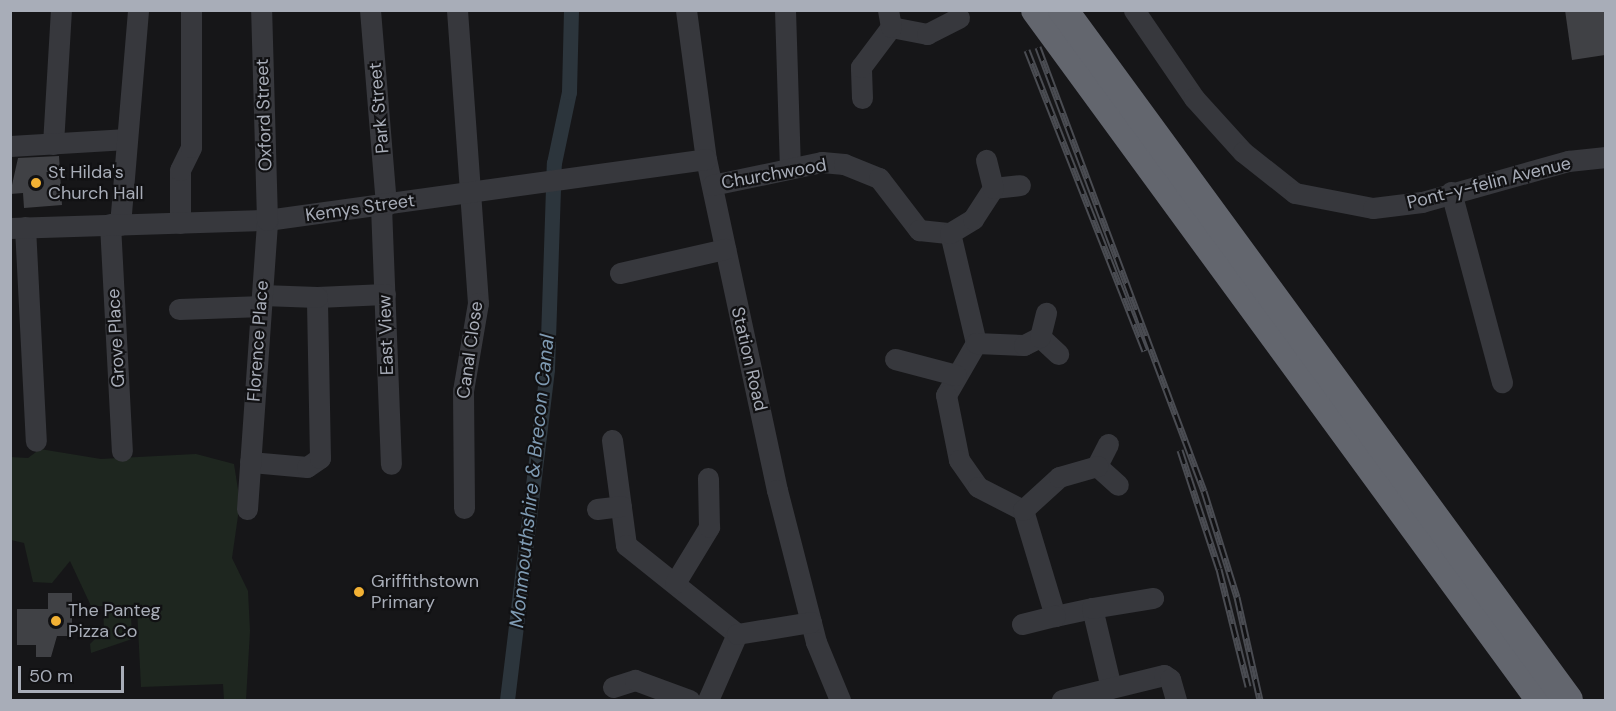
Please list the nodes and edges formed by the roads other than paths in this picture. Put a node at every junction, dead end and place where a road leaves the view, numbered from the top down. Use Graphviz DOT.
graph roads {
  1 [pos="61,10"];
  2 [pos="138,10"];
  3 [pos="191,10"];
  4 [pos="261,10"];
  5 [pos="370,10"];
  6 [pos="457,10"];
  7 [pos="686,10"];
  8 [pos="785,10"];
  9 [pos="1036,10"];
  10 [pos="1063,10"];
  11 [pos="1134,10"];
  12 [pos="958,18"];
  13 [pos="890,19"];
  14 [pos="862,98"];
  15 [pos="127,140"];
  16 [pos="53,144"];
  17 [pos="10,146"];
  18 [pos="1605,157"];
  19 [pos="706,159"];
  20 [pos="986,160"];
  21 [pos="790,168"];
  22 [pos="712,185"];
  23 [pos="1020,185"];
  24 [pos="993,188"];
  25 [pos="473,191"];
  26 [pos="1451,192"];
  27 [pos="384,205"];
  28 [pos="267,220"];
  29 [pos="180,223"];
  30 [pos="115,224"];
  31 [pos="18,228"];
  32 [pos="950,232"];
  33 [pos="724,249"];
  34 [pos="620,273"];
  35 [pos="385,294"];
  36 [pos="317,297"];
  37 [pos="261,300"];
  38 [pos="179,309"];
  39 [pos="1046,313"];
  40 [pos="1040,337"];
  41 [pos="976,343"];
  42 [pos="1058,354"];
  43 [pos="895,359"];
  44 [pos="956,375"];
  45 [pos="1502,382"];
  46 [pos="612,440"];
  47 [pos="36,441"];
  48 [pos="1108,444"];
  49 [pos="122,452"];
  50 [pos="250,462"];
  51 [pos="391,464"];
  52 [pos="1097,466"];
  53 [pos="708,478"];
  54 [pos="1118,485"];
  55 [pos="621,506"];
  56 [pos="464,508"];
  57 [pos="597,508"];
  58 [pos="247,509"];
  59 [pos="1023,510"];
  60 [pos="675,583"];
  61 [pos="1148,592"];
  62 [pos="1092,608"];
  63 [pos="1055,616"];
  64 [pos="811,622"];
  65 [pos="1022,624"];
  66 [pos="737,634"];
  67 [pos="613,687"];
  68 [pos="1111,688"];
  69 [pos="689,700"];
  70 [pos="708,700"];
  71 [pos="840,700"];
  72 [pos="1062,700"];
  73 [pos="1176,700"];
  74 [pos="1541,700"];
  75 [pos="1568,700"];
  1 -- 16 [label="street"];
  2 -- 15 [label="street, Grove Place"];
  3 -- 29 [label="street"];
  4 -- 28 [label="street, Oxford Street"];
  5 -- 27 [label="street, Park Street"];
  6 -- 25 [label="street, Canal Close"];
  7 -- 19 [label="street, Station Road"];
  8 -- 21 [label="street"];
  9 -- 74 [label="highway"];
  10 -- 75 [label="highway"];
  11 -- 26 [label="street, Pont-y-felin Avenue"];
  12 -- 13 [label="street"];
  13 -- 14 [label="street"];
  15 -- 16 [label="street"];
  15 -- 30 [label="street, Grove Place"];
  16 -- 17 [label="street"];
  18 -- 26 [label="street, Pont-y-felin Avenue"];
  19 -- 22 [label="street, Station Road"];
  19 -- 25 [label="street, Kemys Street"];
  20 -- 24 [label="street"];
  21 -- 22 [label="street, Churchwood"];
  21 -- 32 [label="street, Churchwood"];
  22 -- 33 [label="street, Station Road"];
  23 -- 24 [label="street"];
  24 -- 32 [label="street"];
  25 -- 27 [label="street, Kemys Street"];
  25 -- 56 [label="street, Canal Close"];
  26 -- 45 [label="street"];
  27 -- 28 [label="street, Kemys Street"];
  27 -- 35 [label="street, East View"];
  28 -- 29 [label="street, Kemys Street"];
  28 -- 37 [label="street, Florence Place"];
  29 -- 30 [label="street, Kemys Street"];
  30 -- 31 [label="street, Kemys Street"];
  30 -- 49 [label="street, Grove Place"];
  31 -- 47 [label="street"];
  32 -- 41 [label="street"];
  33 -- 34 [label="street"];
  33 -- 64 [label="street, Station Road"];
  35 -- 36 [label="street"];
  35 -- 51 [label="street, East View"];
  36 -- 37 [label="street"];
  36 -- 50 [label="street"];
  37 -- 38 [label="street"];
  37 -- 50 [label="street, Florence Place"];
  39 -- 40 [label="street"];
  40 -- 41 [label="street"];
  40 -- 42 [label="street"];
  41 -- 44 [label="street"];
  43 -- 44 [label="street"];
  44 -- 59 [label="street"];
  46 -- 55 [label="street"];
  48 -- 52 [label="street"];
  50 -- 58 [label="street, Florence Place"];
  52 -- 54 [label="street"];
  52 -- 59 [label="street"];
  53 -- 60 [label="street"];
  55 -- 57 [label="street"];
  55 -- 60 [label="street"];
  59 -- 63 [label="street"];
  60 -- 66 [label="street"];
  61 -- 62 [label="street"];
  62 -- 63 [label="street"];
  62 -- 68 [label="street"];
  63 -- 65 [label="street"];
  64 -- 66 [label="street"];
  64 -- 71 [label="street, Station Road"];
  66 -- 70 [label="street"];
  67 -- 69 [label="street"];
  68 -- 72 [label="street"];
  68 -- 73 [label="street"];
}
